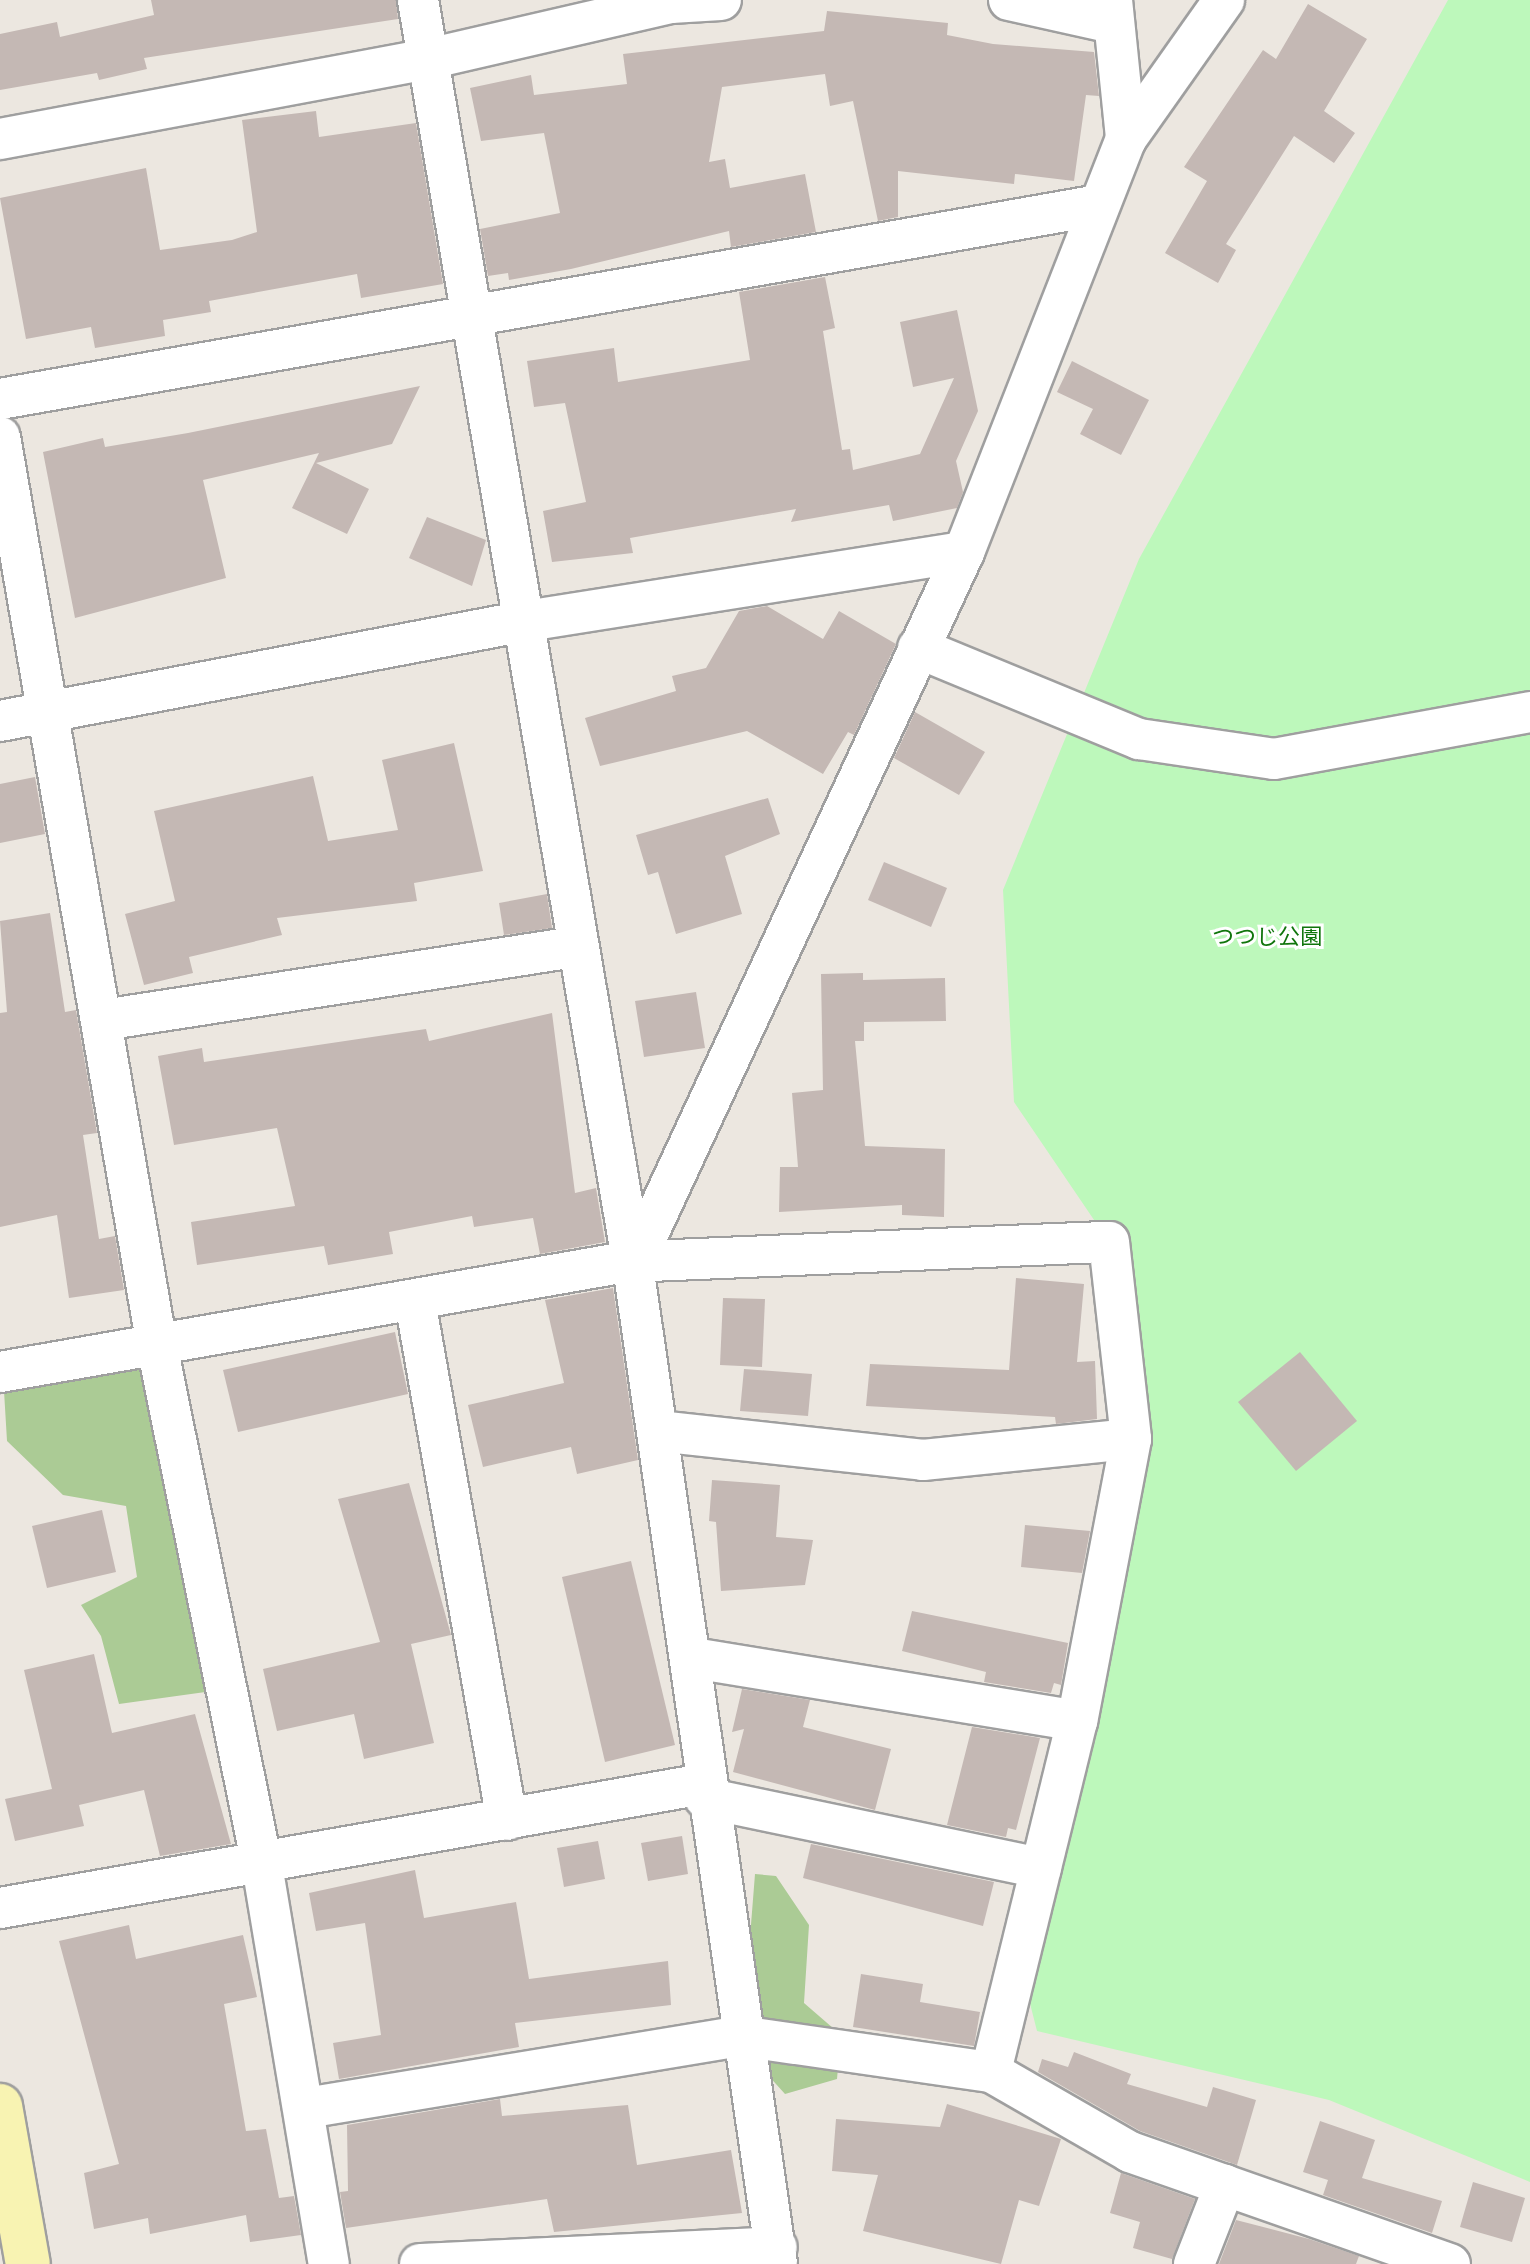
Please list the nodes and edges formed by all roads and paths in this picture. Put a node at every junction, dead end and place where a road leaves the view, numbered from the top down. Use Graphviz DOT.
graph roads {
  1 [pos="418,0"];
  2 [pos="721,0"];
  3 [pos="1009,0"];
  4 [pos="1224,0"];
  5 [pos="1112,11"];
  6 [pos="428,59"];
  7 [pos="0,139"];
  8 [pos="1126,139"];
  9 [pos="1099,205"];
  10 [pos="470,315"];
  11 [pos="0,399"];
  12 [pos="0,437"];
  13 [pos="964,552"];
  14 [pos="520,622"];
  15 [pos="918,648"];
  16 [pos="53,712"];
  17 [pos="1530,712"];
  18 [pos="0,721"];
  19 [pos="577,947"];
  20 [pos="103,1020"];
  21 [pos="633,1266"];
  22 [pos="415,1301"];
  23 [pos="157,1346"];
  24 [pos="0,1372"];
  25 [pos="658,1431"];
  26 [pos="1131,1439"];
  27 [pos="693,1658"];
  28 [pos="1077,1721"];
  29 [pos="704,1791"];
  30 [pos="507,1820"];
  31 [pos="262,1865"];
  32 [pos="1041,1868"];
  33 [pos="0,1908"];
  34 [pos="740,2036"];
  35 [pos="991,2072"];
  36 [pos="0,2106"];
  37 [pos="306,2108"];
  38 [pos="1225,2185"];
  39 [pos="777,2256"];
  40 [pos="28,2264"];
  41 [pos="329,2264"];
  42 [pos="420,2264"];
  43 [pos="1194,2264"];
  44 [pos="1450,2264"];
  1 -- 6 [label="street"];
  2 -- 6 [label="street"];
  3 -- 5 [label="street"];
  4 -- 8 [label="street"];
  5 -- 8 [label="street"];
  6 -- 7 [label="street"];
  6 -- 10 [label="street"];
  8 -- 9 [label="street"];
  9 -- 10 [label="street"];
  9 -- 13 [label="street"];
  10 -- 11 [label="street"];
  10 -- 14 [label="street"];
  12 -- 16 [label="street"];
  13 -- 14 [label="street"];
  13 -- 15 [label="street"];
  14 -- 16 [label="street"];
  14 -- 19 [label="street"];
  15 -- 17 [label="street"];
  15 -- 21 [label="street"];
  16 -- 18 [label="street"];
  16 -- 20 [label="street"];
  19 -- 20 [label="street"];
  19 -- 21 [label="street"];
  20 -- 23 [label="street"];
  21 -- 22 [label="street"];
  21 -- 25 [label="street"];
  21 -- 26 [label="street"];
  22 -- 23 [label="street"];
  22 -- 30 [label="street"];
  23 -- 24 [label="street"];
  23 -- 31 [label="street"];
  25 -- 26 [label="street"];
  25 -- 27 [label="street"];
  26 -- 28 [label="street"];
  27 -- 28 [label="street"];
  27 -- 29 [label="street"];
  28 -- 32 [label="street"];
  29 -- 30 [label="street"];
  29 -- 32 [label="street"];
  29 -- 34 [label="street"];
  30 -- 31 [label="street"];
  31 -- 33 [label="street"];
  31 -- 37 [label="street"];
  32 -- 35 [label="street"];
  34 -- 35 [label="street"];
  34 -- 37 [label="street"];
  34 -- 39 [label="street"];
  35 -- 38 [label="street"];
  36 -- 40 [label="main road"];
  37 -- 41 [label="street"];
  38 -- 43 [label="street"];
  38 -- 44 [label="street"];
  39 -- 42 [label="street"];
}
